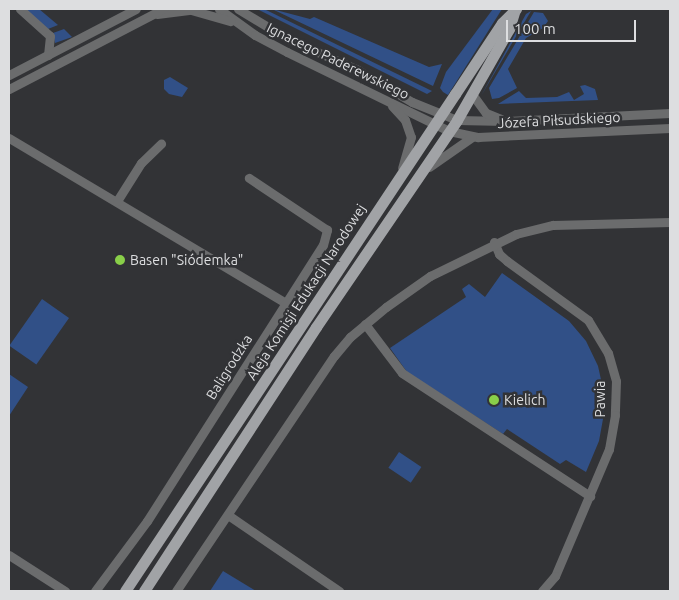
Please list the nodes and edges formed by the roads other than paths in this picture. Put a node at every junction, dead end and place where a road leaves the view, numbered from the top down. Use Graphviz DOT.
graph roads {
  1 [pos="20,9"];
  2 [pos="136,9"];
  3 [pos="163,9"];
  4 [pos="219,9"];
  5 [pos="238,9"];
  6 [pos="515,10"];
  7 [pos="154,14"];
  8 [pos="236,23"];
  9 [pos="48,55"];
  10 [pos="9,75"];
  11 [pos="9,89"];
  12 [pos="472,94"];
  13 [pos="386,101"];
  14 [pos="670,113"];
  15 [pos="438,119"];
  16 [pos="457,120"];
  17 [pos="506,121"];
  18 [pos="670,128"];
  19 [pos="449,131"];
  20 [pos="472,137"];
  21 [pos="9,138"];
  22 [pos="161,144"];
  23 [pos="399,177"];
  24 [pos="249,178"];
  25 [pos="417,179"];
  26 [pos="117,201"];
  27 [pos="670,222"];
  28 [pos="494,242"];
  29 [pos="286,303"];
  30 [pos="365,324"];
  31 [pos="590,496"];
  32 [pos="228,515"];
  33 [pos="9,555"];
  34 [pos="65,591"];
  35 [pos="95,591"];
  36 [pos="126,591"];
  37 [pos="144,591"];
  38 [pos="176,591"];
  39 [pos="339,591"];
  40 [pos="542,591"];
  1 -- 9 [label="street"];
  2 -- 9 [label="street"];
  3 -- 7 [label="street"];
  4 -- 8 [label="street, Ignacego Paderewskiego"];
  5 -- 15 [label="street, Ignacego Paderewskiego"];
  6 -- 12 [label="main road, Aleja Komisji Edukacji Narodowej"];
  6 -- 15 [label="main road, Aleja Komisji Edukacji Narodowej"];
  7 -- 8 [label="street"];
  7 -- 11 [label="street"];
  8 -- 13 [label="street, Ignacego Paderewskiego"];
  9 -- 10 [label="street"];
  12 -- 16 [label="main road, Aleja Komisji Edukacji Narodowej"];
  12 -- 17 [label="street"];
  13 -- 15 [label="street, Ignacego Paderewskiego"];
  13 -- 23 [label="street"];
  14 -- 17 [label="street, Józefa Piłsudskiego"];
  15 -- 16 [label="street, Ignacego Paderewskiego"];
  15 -- 19 [label="street, Ignacego Paderewskiego"];
  15 -- 23 [label="main road, Aleja Komisji Edukacji Narodowej"];
  16 -- 17 [label="street, Józefa Piłsudskiego"];
  16 -- 19 [label="main road, Aleja Komisji Edukacji Narodowej"];
  18 -- 20 [label="street, Józefa Piłsudskiego"];
  19 -- 20 [label="street, Józefa Piłsudskiego"];
  19 -- 25 [label="main road, Aleja Komisji Edukacji Narodowej"];
  20 -- 25 [label="street"];
  21 -- 26 [label="street"];
  22 -- 26 [label="street"];
  23 -- 36 [label="main road, Aleja Komisji Edukacji Narodowej"];
  24 -- 29 [label="street, Baligrodzka"];
  25 -- 37 [label="main road, Aleja Komisji Edukacji Narodowej"];
  26 -- 29 [label="street"];
  27 -- 28 [label="street"];
  28 -- 30 [label="street"];
  28 -- 31 [label="street, Pawia"];
  29 -- 35 [label="street, Baligrodzka"];
  30 -- 31 [label="street"];
  30 -- 32 [label="street"];
  31 -- 40 [label="street, Pawia"];
  32 -- 38 [label="street"];
  32 -- 39 [label="street"];
  33 -- 34 [label="street"];
}
